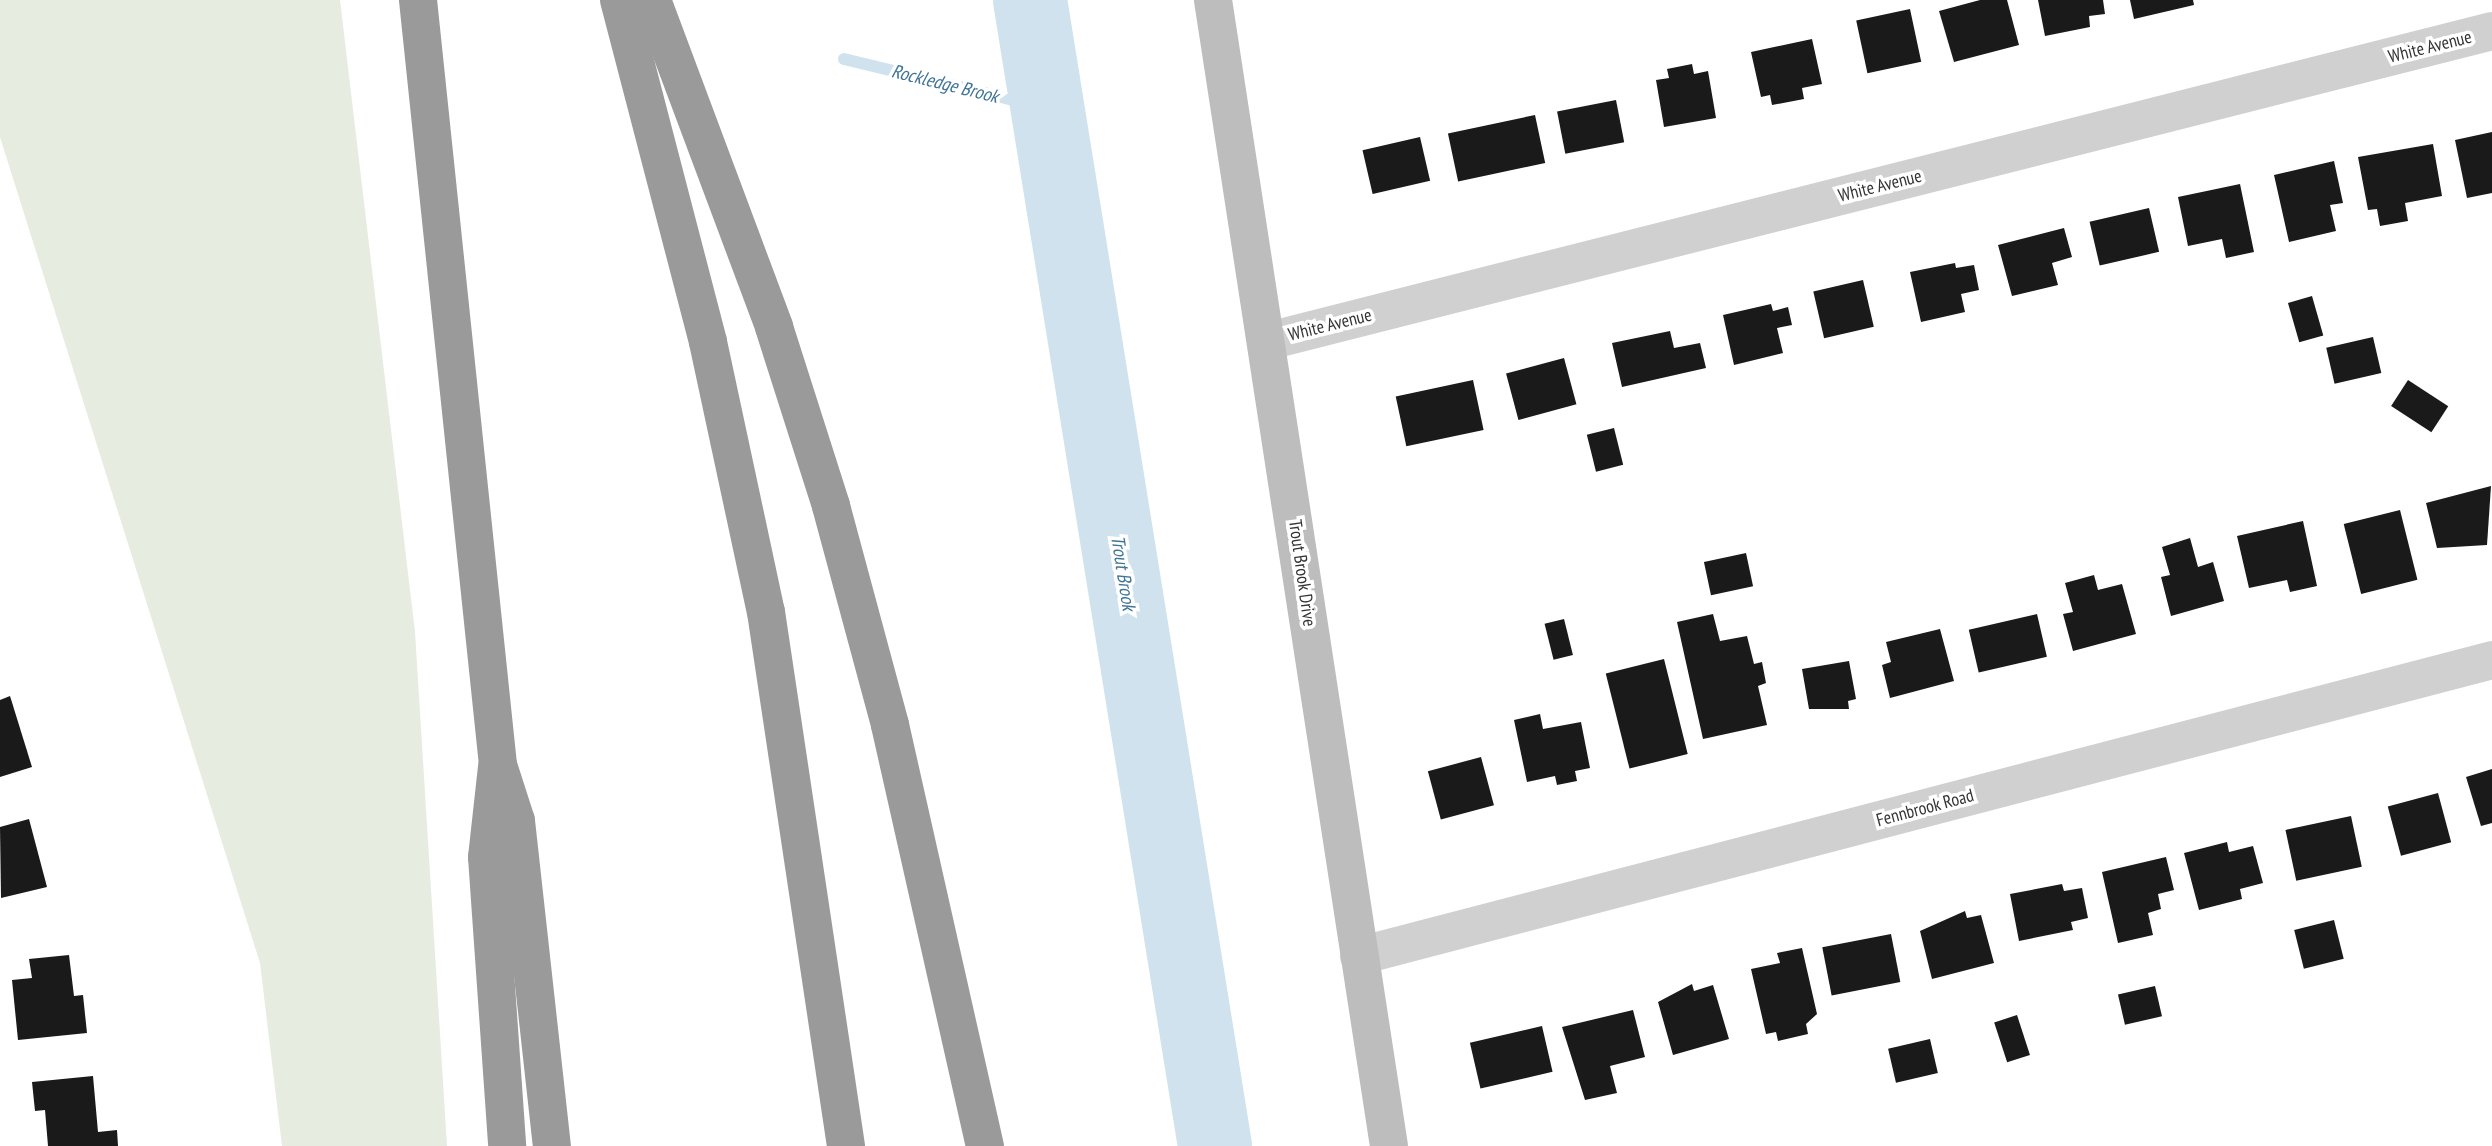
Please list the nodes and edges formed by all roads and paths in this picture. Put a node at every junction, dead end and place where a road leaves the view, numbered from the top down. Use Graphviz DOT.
graph roads {
  1 [pos="418,0"];
  2 [pos="619,0"];
  3 [pos="652,0"];
  4 [pos="1213,0"];
  5 [pos="2492,31"];
  6 [pos="1268,341"];
  7 [pos="2492,660"];
  8 [pos="498,765"];
  9 [pos="1359,956"];
  10 [pos="507,1146"];
  11 [pos="552,1146"];
  12 [pos="846,1146"];
  13 [pos="985,1146"];
  14 [pos="1389,1146"];
  1 -- 8 [label="highway"];
  2 -- 12 [label="highway"];
  3 -- 13 [label="highway"];
  4 -- 6 [label="main road, Trout Brook Drive"];
  5 -- 6 [label="street, White Avenue"];
  6 -- 9 [label="main road, Trout Brook Drive"];
  7 -- 9 [label="street, Fennbrook Road"];
  8 -- 10 [label="highway"];
  8 -- 11 [label="highway"];
  9 -- 14 [label="main road, Trout Brook Drive"];
}
